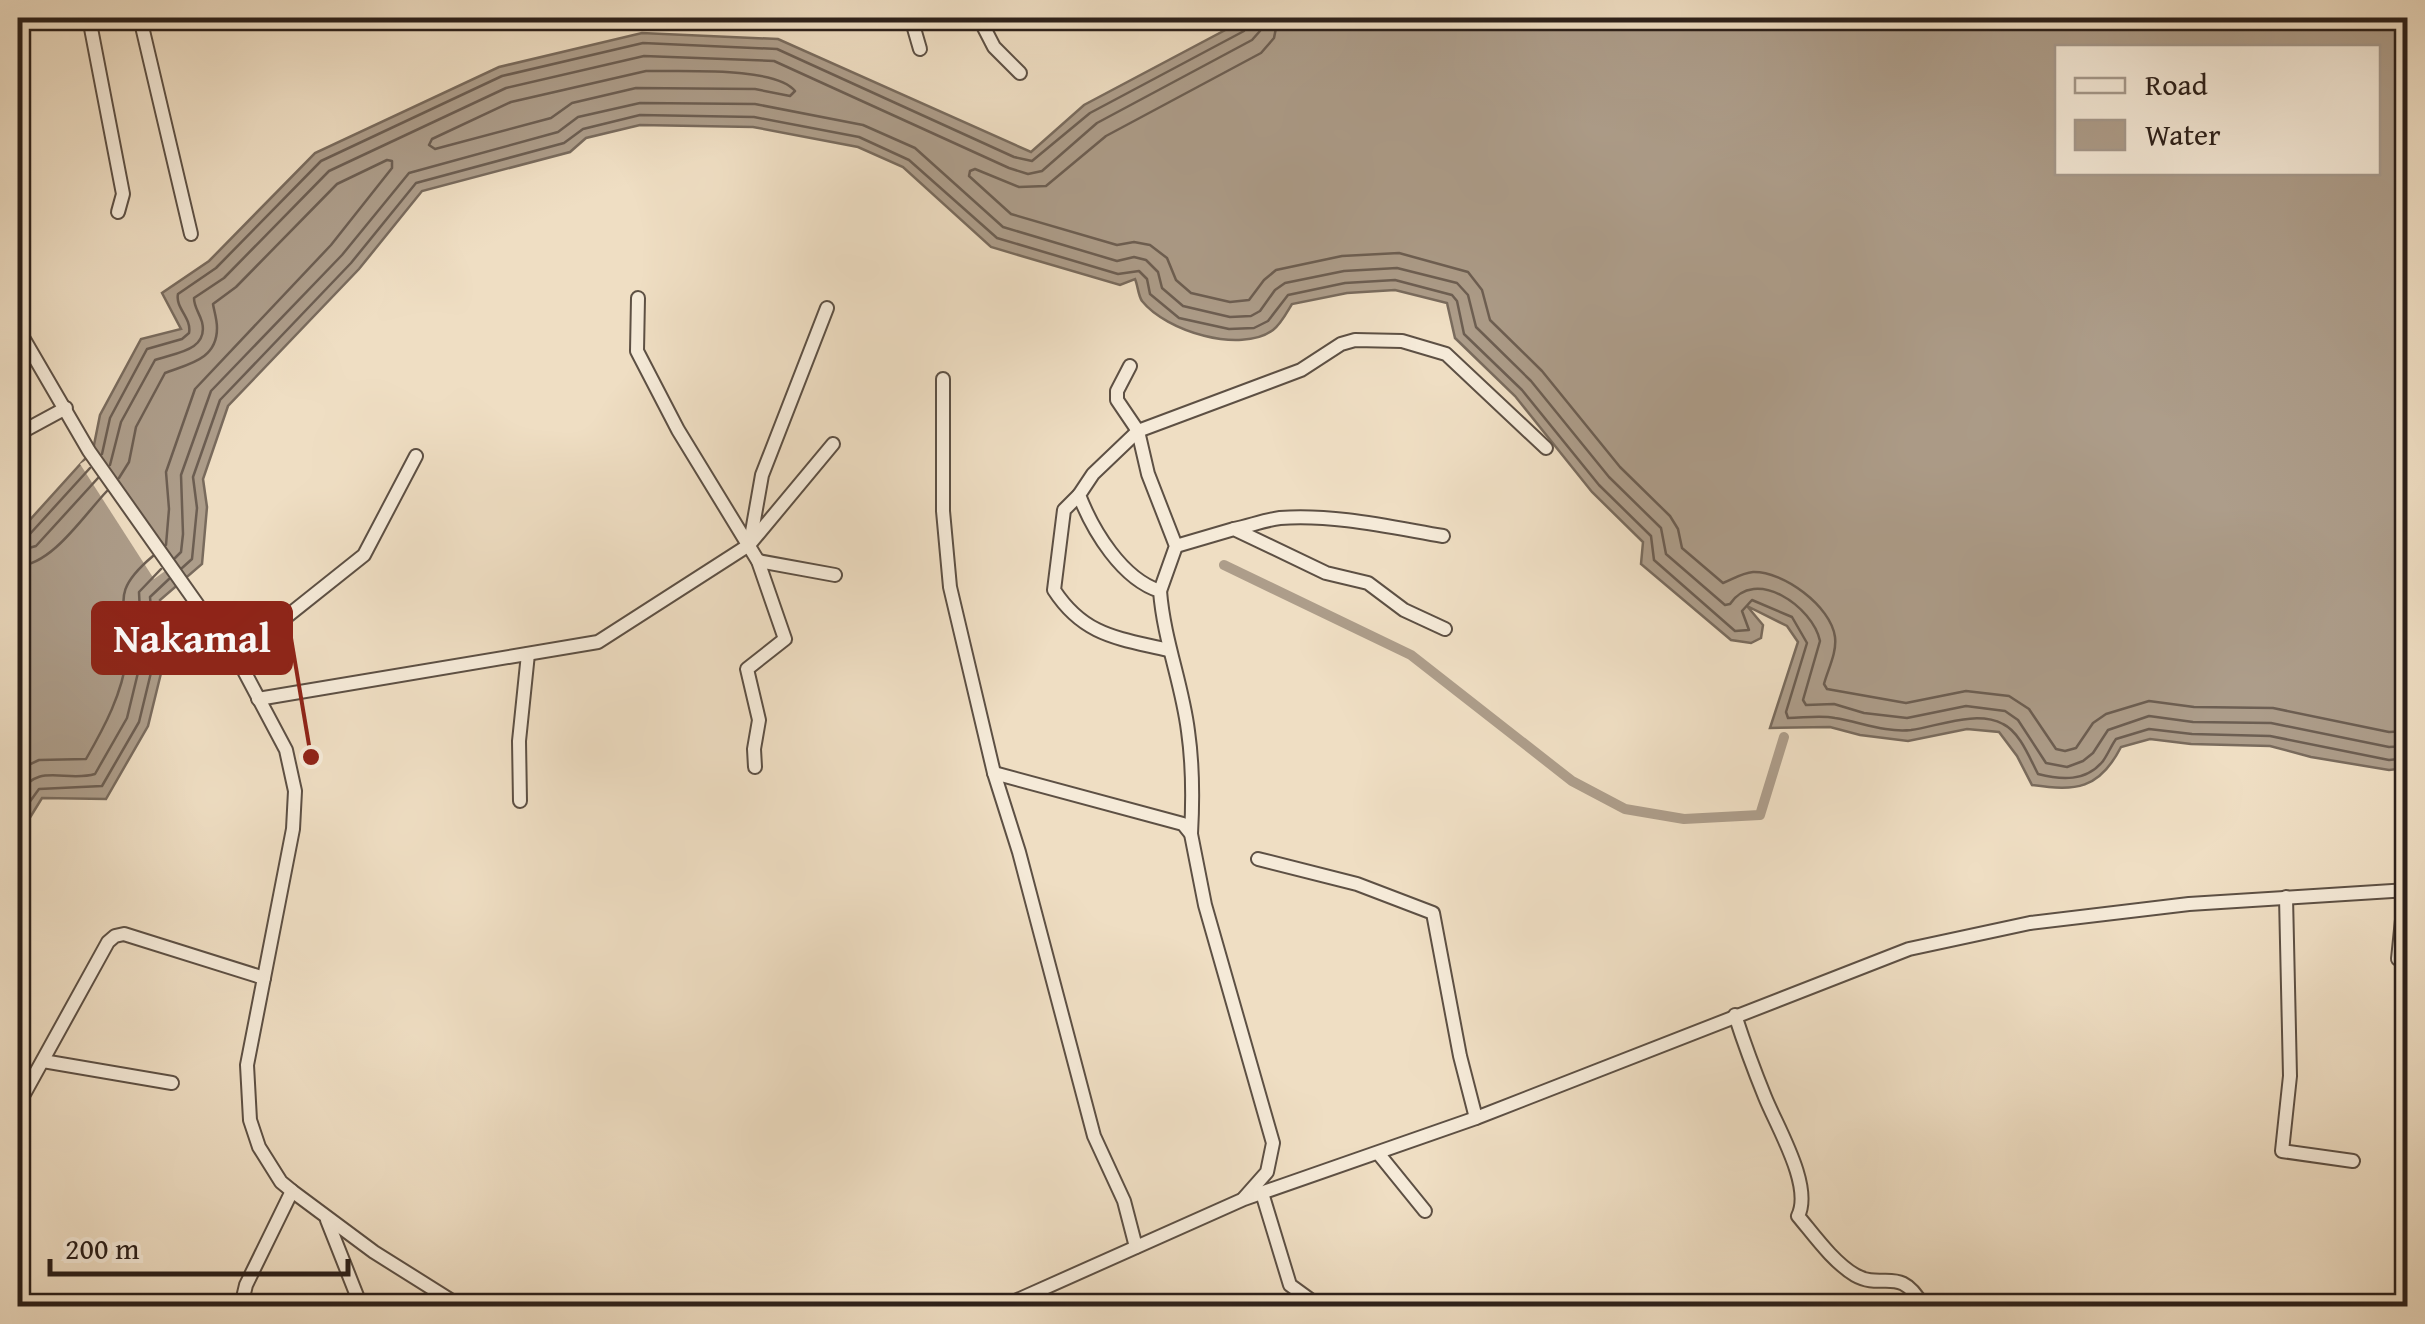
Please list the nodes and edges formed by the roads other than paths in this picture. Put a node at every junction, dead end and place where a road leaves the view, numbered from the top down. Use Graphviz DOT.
graph roads {
  1 [pos="89,18"];
  2 [pos="140,18"];
  3 [pos="910,18"];
  4 [pos="978,18"];
  5 [pos="920,50"];
  6 [pos="1020,73"];
  7 [pos="118,212"];
  8 [pos="192,234"];
  9 [pos="638,298"];
  10 [pos="827,308"];
  11 [pos="18,329"];
  12 [pos="1130,366"];
  13 [pos="944,380"];
  14 [pos="66,408"];
  15 [pos="1138,431"];
  16 [pos="18,434"];
  17 [pos="834,444"];
  18 [pos="1546,448"];
  19 [pos="416,456"];
  20 [pos="1079,495"];
  21 [pos="1234,530"];
  22 [pos="1443,536"];
  23 [pos="750,545"];
  24 [pos="1176,546"];
  25 [pos="758,561"];
  26 [pos="835,575"];
  27 [pos="1160,591"];
  28 [pos="1445,628"];
  29 [pos="1168,650"];
  30 [pos="528,654"];
  31 [pos="236,657"];
  32 [pos="258,700"];
  33 [pos="755,767"];
  34 [pos="994,773"];
  35 [pos="520,801"];
  36 [pos="1191,834"];
  37 [pos="1258,859"];
  38 [pos="2406,890"];
  39 [pos="2286,897"];
  40 [pos="2398,960"];
  41 [pos="264,978"];
  42 [pos="1735,1015"];
  43 [pos="43,1062"];
  44 [pos="172,1083"];
  45 [pos="18,1105"];
  46 [pos="1476,1118"];
  47 [pos="1378,1153"];
  48 [pos="2353,1160"];
  49 [pos="292,1191"];
  50 [pos="1262,1192"];
  51 [pos="1244,1199"];
  52 [pos="1425,1211"];
  53 [pos="326,1218"];
  54 [pos="356,1239"];
  55 [pos="1136,1247"];
  56 [pos="346,1272"];
  57 [pos="1312,1300"];
  58 [pos="245,1306"];
  59 [pos="361,1306"];
  60 [pos="460,1306"];
  61 [pos="1004,1306"];
  62 [pos="1923,1306"];
  1 -- 7 [label="street"];
  2 -- 8 [label="street"];
  3 -- 5 [label="street"];
  4 -- 6 [label="street"];
  9 -- 23 [label="street"];
  10 -- 23 [label="street"];
  11 -- 14 [label="street"];
  12 -- 15 [label="street"];
  13 -- 34 [label="street"];
  14 -- 16 [label="street"];
  14 -- 31 [label="street"];
  15 -- 18 [label="street"];
  15 -- 20 [label="street"];
  15 -- 24 [label="street"];
  17 -- 23 [label="street"];
  19 -- 31 [label="street"];
  20 -- 27 [label="street"];
  20 -- 29 [label="street"];
  21 -- 22 [label="street"];
  21 -- 24 [label="street"];
  21 -- 28 [label="street"];
  23 -- 25 [label="street"];
  23 -- 30 [label="street"];
  24 -- 27 [label="street"];
  25 -- 26 [label="street"];
  25 -- 33 [label="street"];
  27 -- 29 [label="street"];
  29 -- 36 [label="street"];
  30 -- 32 [label="street"];
  30 -- 35 [label="street"];
  31 -- 32 [label="street"];
  32 -- 41 [label="street"];
  34 -- 36 [label="street"];
  34 -- 55 [label="street"];
  36 -- 51 [label="street"];
  37 -- 46 [label="street"];
  38 -- 39 [label="street"];
  38 -- 40 [label="street"];
  39 -- 42 [label="street"];
  39 -- 48 [label="street"];
  41 -- 43 [label="street"];
  41 -- 49 [label="street"];
  42 -- 46 [label="street"];
  42 -- 62 [label="street"];
  43 -- 44 [label="street"];
  43 -- 45 [label="street"];
  46 -- 47 [label="street"];
  47 -- 50 [label="street"];
  47 -- 52 [label="street"];
  49 -- 53 [label="street"];
  49 -- 58 [label="street"];
  50 -- 51 [label="street"];
  50 -- 57 [label="street"];
  51 -- 55 [label="street"];
  53 -- 54 [label="street"];
  53 -- 56 [label="street"];
  54 -- 56 [label="street"];
  54 -- 60 [label="street"];
  55 -- 61 [label="street"];
  56 -- 59 [label="street"];
}
